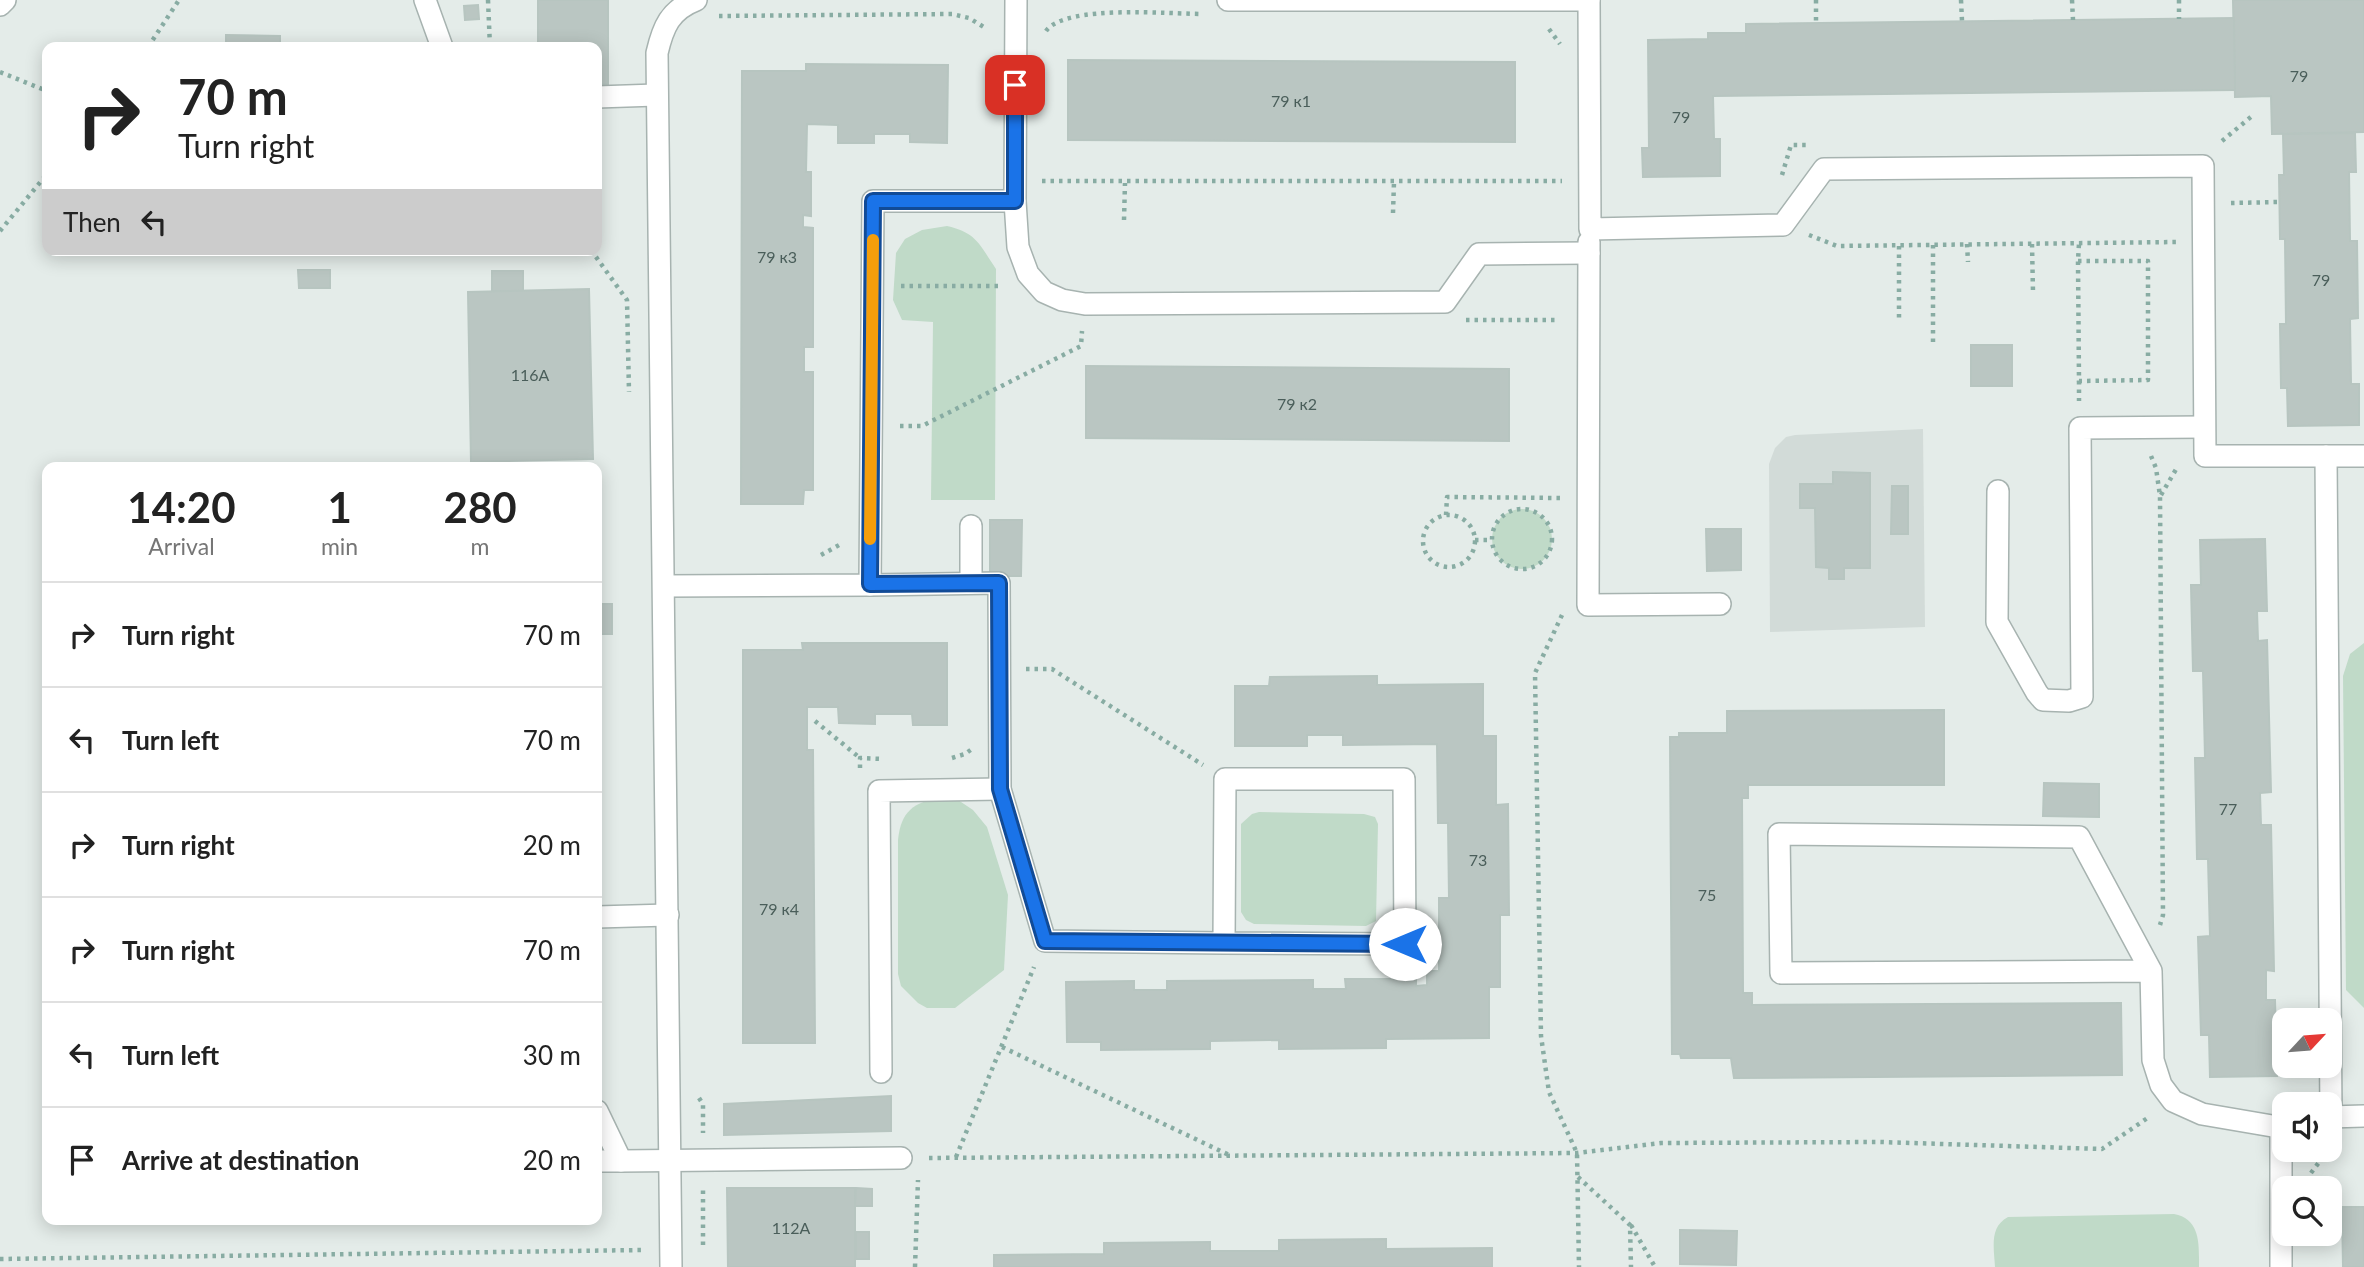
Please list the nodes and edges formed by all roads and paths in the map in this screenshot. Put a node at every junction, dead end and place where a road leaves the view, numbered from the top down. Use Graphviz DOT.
graph roads {
  1 [pos="5,0"];
  2 [pos="179,0"];
  3 [pos="425,0"];
  4 [pos="488,0"];
  5 [pos="696,0"];
  6 [pos="1016,0"];
  7 [pos="1228,0"];
  8 [pos="1816,0"];
  9 [pos="1961,0"];
  10 [pos="2072,0"];
  11 [pos="2179,0"];
  12 [pos="1589,1"];
  13 [pos="0,5"];
  14 [pos="1207,14"];
  15 [pos="710,18"];
  16 [pos="2179,19"];
  17 [pos="2073,20"];
  18 [pos="1962,21"];
  19 [pos="1816,23"];
  20 [pos="1547,25"];
  21 [pos="993,36"];
  22 [pos="1042,37"];
  23 [pos="151,42"];
  24 [pos="440,42"];
  25 [pos="490,42"];
  26 [pos="1565,48"];
  27 [pos="0,72"];
  28 [pos="42,90"];
  29 [pos="656,95"];
  30 [pos="602,97"];
  31 [pos="2252,116"];
  32 [pos="1819,145"];
  33 [pos="2222,153"];
  34 [pos="1042,168"];
  35 [pos="1780,179"];
  36 [pos="42,180"];
  37 [pos="1573,181"];
  38 [pos="1394,182"];
  39 [pos="1125,183"];
  40 [pos="1015,201"];
  41 [pos="2279,202"];
  42 [pos="2222,203"];
  43 [pos="1394,214"];
  44 [pos="1124,220"];
  45 [pos="1783,225"];
  46 [pos="1590,229"];
  47 [pos="0,230"];
  48 [pos="2204,242"];
  49 [pos="2079,243"];
  50 [pos="1967,244"];
  51 [pos="2032,244"];
  52 [pos="1933,245"];
  53 [pos="1899,246"];
  54 [pos="1589,253"];
  55 [pos="595,256"];
  56 [pos="2078,261"];
  57 [pos="1968,262"];
  58 [pos="1028,274"];
  59 [pos="872,286"];
  60 [pos="2033,292"];
  61 [pos="1899,320"];
  62 [pos="1082,321"];
  63 [pos="1933,347"];
  64 [pos="629,394"];
  65 [pos="871,425"];
  66 [pos="2138,427"];
  67 [pos="2204,427"];
  68 [pos="2326,456"];
  69 [pos="2364,456"];
  70 [pos="1998,491"];
  71 [pos="1517,498"];
  72 [pos="1588,498"];
  73 [pos="1518,509"];
  74 [pos="1446,515"];
  75 [pos="971,526"];
  76 [pos="847,536"];
  77 [pos="1475,540"];
  78 [pos="1492,540"];
  79 [pos="818,556"];
  80 [pos="971,583"];
  81 [pos="870,584"];
  82 [pos="664,586"];
  83 [pos="1588,604"];
  84 [pos="1720,604"];
  85 [pos="1052,669"];
  86 [pos="815,721"];
  87 [pos="974,747"];
  88 [pos="860,758"];
  89 [pos="947,758"];
  90 [pos="887,759"];
  91 [pos="860,772"];
  92 [pos="1225,779"];
  93 [pos="1000,789"];
  94 [pos="668,915"];
  95 [pos="2163,915"];
  96 [pos="602,917"];
  97 [pos="1045,941"];
  98 [pos="1224,943"];
  99 [pos="2151,971"];
  100 [pos="1002,1047"];
  101 [pos="881,1072"];
  102 [pos="2330,1092"];
  103 [pos="696,1094"];
  104 [pos="2173,1101"];
  105 [pos="2342,1116"];
  106 [pos="2364,1116"];
  107 [pos="602,1121"];
  108 [pos="2272,1126"];
  109 [pos="2348,1140"];
  110 [pos="1577,1153"];
  111 [pos="1231,1156"];
  112 [pos="956,1157"];
  113 [pos="910,1158"];
  114 [pos="602,1161"];
  115 [pos="621,1161"];
  116 [pos="703,1161"];
  117 [pos="670,1162"];
  118 [pos="2282,1162"];
  119 [pos="2308,1176"];
  120 [pos="1578,1177"];
  121 [pos="1630,1225"];
  122 [pos="703,1254"];
  123 [pos="671,1258"];
  124 [pos="0,1259"];
  125 [pos="915,1267"];
  126 [pos="1579,1267"];
  127 [pos="1631,1267"];
  128 [pos="1655,1267"];
  129 [pos="2281,1267"];
  1 -- 13 [label="lane"];
  2 -- 23 [label="path"];
  3 -- 24 [label="lane"];
  4 -- 25 [label="path"];
  5 -- 29 [label="lane"];
  6 -- 40 [label="lane"];
  7 -- 12 [label="lane"];
  8 -- 19 [label="path"];
  9 -- 18 [label="path"];
  10 -- 17 [label="path"];
  11 -- 16 [label="path"];
  12 -- 46 [label="lane"];
  14 -- 22 [label="path"];
  15 -- 21 [label="path"];
  20 -- 26 [label="path"];
  27 -- 28 [label="path"];
  29 -- 30 [label="lane"];
  29 -- 82 [label="lane"];
  31 -- 33 [label="path"];
  32 -- 35 [label="path"];
  34 -- 39 [label="path"];
  36 -- 47 [label="path"];
  37 -- 38 [label="path"];
  38 -- 39 [label="path"];
  38 -- 43 [label="path"];
  39 -- 44 [label="path"];
  40 -- 58 [label="lane"];
  40 -- 59 [label="lane"];
  41 -- 42 [label="path"];
  45 -- 46 [label="lane"];
  45 -- 48 [label="lane"];
  45 -- 53 [label="path"];
  46 -- 54 [label="lane"];
  48 -- 49 [label="path"];
  48 -- 67 [label="lane"];
  49 -- 51 [label="path"];
  49 -- 56 [label="path"];
  50 -- 51 [label="path"];
  50 -- 52 [label="path"];
  50 -- 57 [label="path"];
  51 -- 60 [label="path"];
  52 -- 53 [label="path"];
  52 -- 63 [label="path"];
  53 -- 61 [label="path"];
  54 -- 58 [label="lane"];
  54 -- 72 [label="lane"];
  55 -- 64 [label="path"];
  56 -- 56 [label="path"];
  58 -- 59 [label="path"];
  59 -- 65 [label="lane"];
  62 -- 65 [label="path"];
  65 -- 81 [label="lane"];
  66 -- 67 [label="lane"];
  66 -- 70 [label="lane"];
  66 -- 95 [label="path"];
  67 -- 68 [label="lane"];
  68 -- 69 [label="lane"];
  68 -- 102 [label="lane"];
  71 -- 72 [label="path"];
  71 -- 73 [label="path"];
  71 -- 74 [label="path"];
  72 -- 83 [label="lane"];
  73 -- 78 [label="path"];
  73 -- 78 [label="path"];
  74 -- 77 [label="path"];
  74 -- 77 [label="path"];
  75 -- 80 [label="lane"];
  76 -- 79 [label="path"];
  77 -- 78 [label="path"];
  80 -- 81 [label="lane"];
  80 -- 93 [label="lane"];
  81 -- 82 [label="lane"];
  82 -- 94 [label="lane"];
  83 -- 84 [label="lane"];
  83 -- 110 [label="path"];
  85 -- 92 [label="path"];
  86 -- 88 [label="path"];
  87 -- 89 [label="path"];
  88 -- 90 [label="path"];
  88 -- 91 [label="path"];
  92 -- 98 [label="lane"];
  92 -- 98 [label="lane"];
  93 -- 97 [label="lane"];
  93 -- 101 [label="lane"];
  94 -- 96 [label="lane"];
  94 -- 117 [label="lane"];
  97 -- 98 [label="lane"];
  97 -- 100 [label="path"];
  99 -- 99 [label="lane"];
  99 -- 104 [label="lane"];
  100 -- 111 [label="path"];
  100 -- 112 [label="path"];
  103 -- 116 [label="path"];
  104 -- 108 [label="lane"];
  104 -- 110 [label="path"];
  105 -- 106 [label="lane"];
  107 -- 115 [label="lane"];
  109 -- 119 [label="path"];
  110 -- 111 [label="path"];
  110 -- 120 [label="path"];
  111 -- 112 [label="path"];
  112 -- 113 [label="path"];
  113 -- 116 [label="lane"];
  113 -- 125 [label="path"];
  114 -- 115 [label="lane"];
  115 -- 117 [label="lane"];
  116 -- 117 [label="lane"];
  116 -- 122 [label="path"];
  117 -- 123 [label="lane"];
  118 -- 129 [label="lane"];
  120 -- 121 [label="path"];
  120 -- 126 [label="path"];
  121 -- 127 [label="path"];
  121 -- 128 [label="path"];
  123 -- 124 [label="path"];
}
